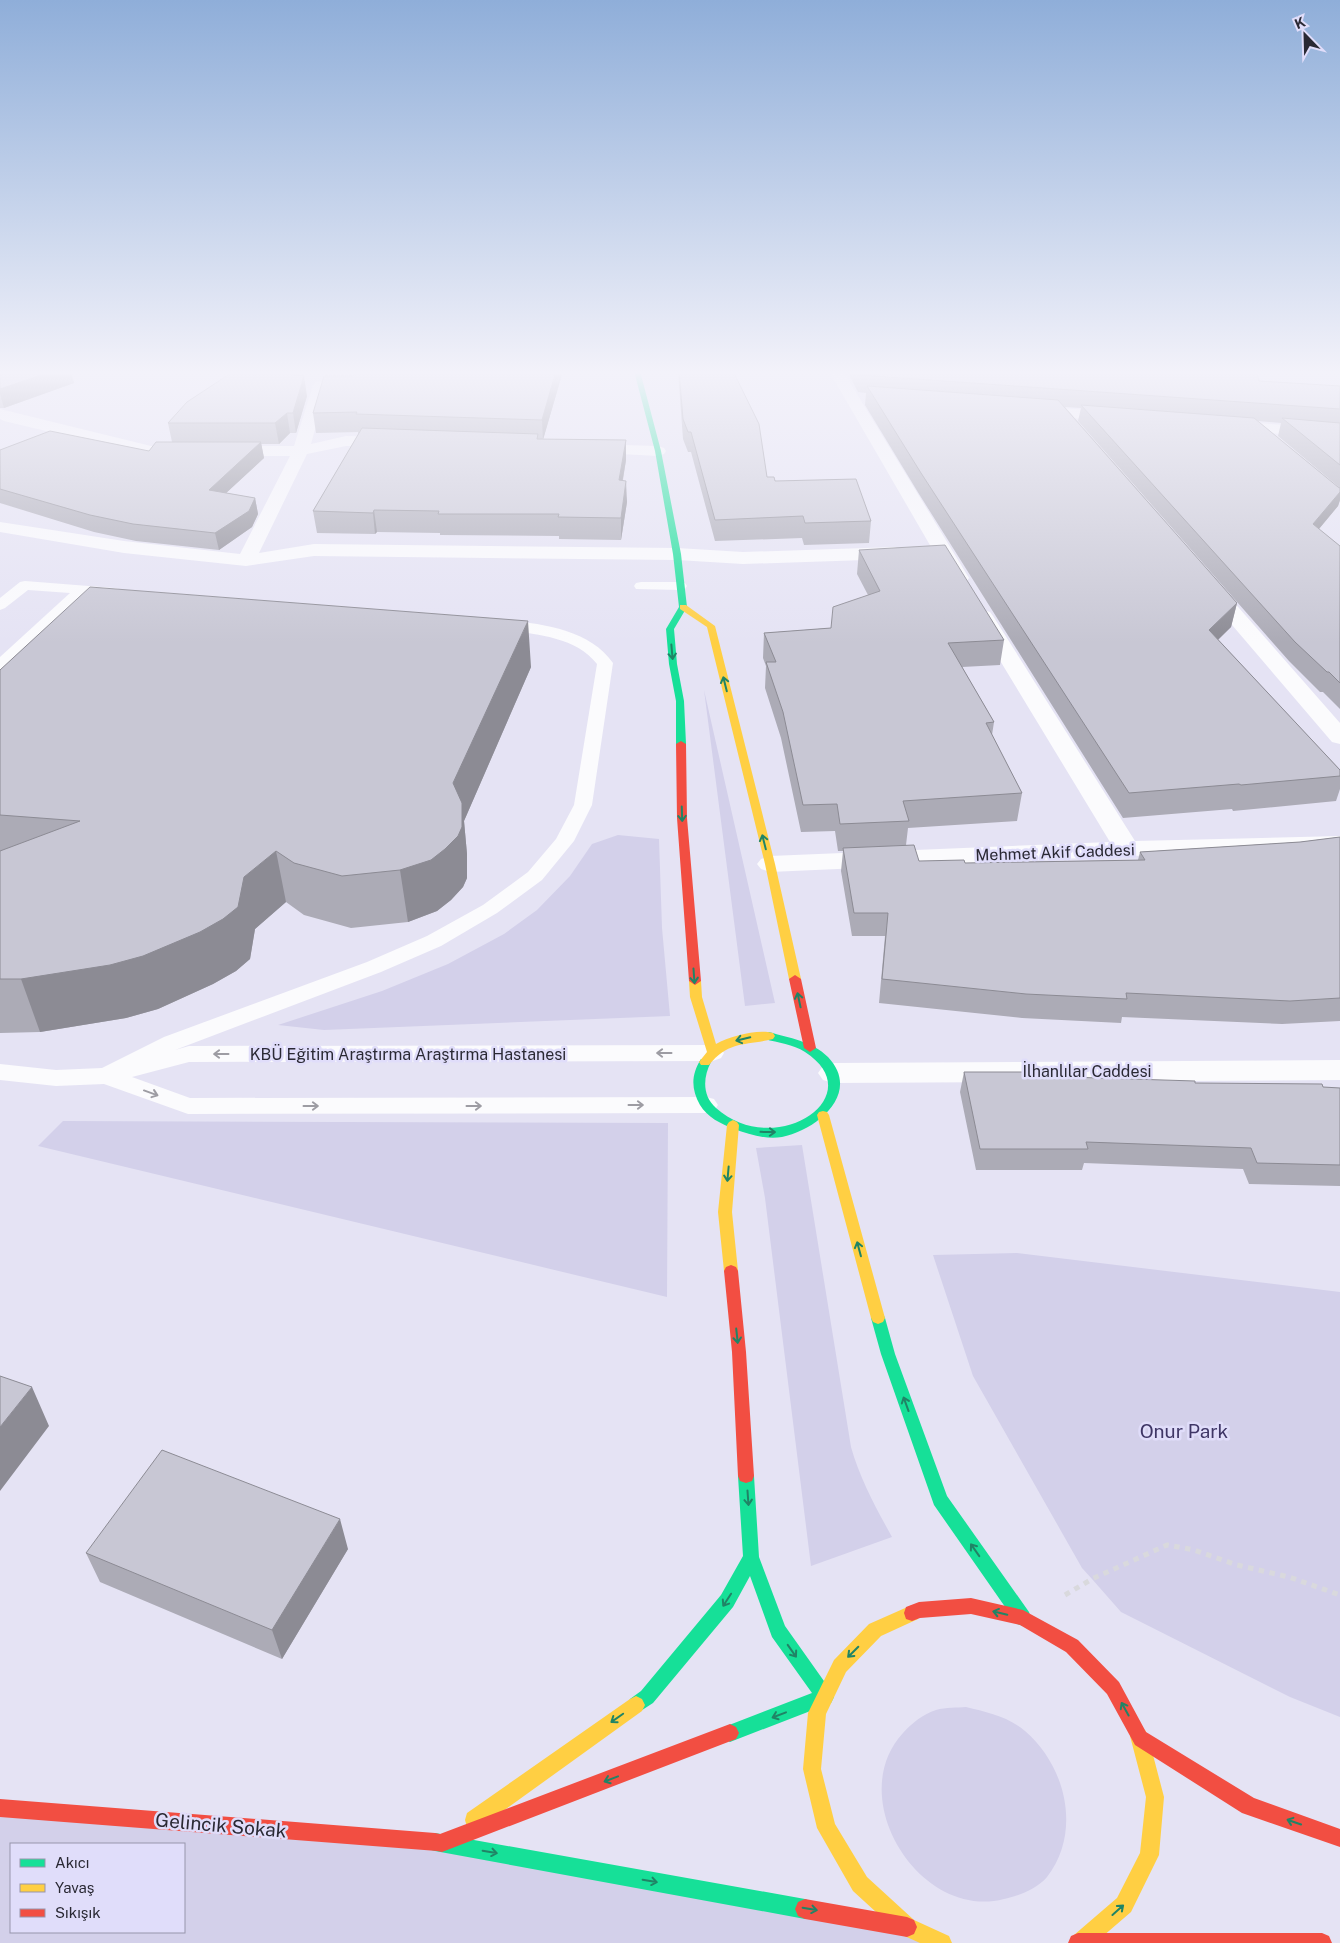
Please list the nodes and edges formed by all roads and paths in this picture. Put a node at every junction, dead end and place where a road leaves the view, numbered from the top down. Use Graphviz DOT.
graph roads {
  1 [pos="296,462"];
  2 [pos="660,462"];
  3 [pos="890,462"];
  4 [pos="0,527"];
  5 [pos="943,551"];
  6 [pos="677,554"];
  7 [pos="246,560"];
  8 [pos="1196,571"];
  9 [pos="641,586"];
  10 [pos="680,586"];
  11 [pos="82,590"];
  12 [pos="131,594"];
  13 [pos="0,606"];
  14 [pos="683,607"];
  15 [pos="482,622"];
  16 [pos="0,666"];
  17 [pos="1340,737"];
  18 [pos="1340,843"];
  19 [pos="1127,849"];
  20 [pos="770,864"];
  21 [pos="810,1048"];
  22 [pos="713,1053"];
  23 [pos="1340,1070"];
  24 [pos="0,1072"];
  25 [pos="833,1072"];
  26 [pos="106,1076"];
  27 [pos="706,1105"];
  28 [pos="823,1115"];
  29 [pos="733,1125"];
  30 [pos="751,1557"];
  31 [pos="1340,1595"];
  32 [pos="1023,1618"];
  33 [pos="825,1698"];
  34 [pos="1141,1739"];
  35 [pos="0,1808"];
  36 [pos="1340,1838"];
  37 [pos="442,1843"];
  38 [pos="907,1927"];
  39 [pos="1080,1942"];
  40 [pos="942,1943"];
  41 [pos="1322,1943"];
  1 -- 7 [label="street"];
  2 -- 6 [label="street"];
  3 -- 5 [label="street"];
  4 -- 7 [label="street"];
  5 -- 6 [label="street"];
  5 -- 19 [label="street"];
  6 -- 7 [label="street"];
  6 -- 10 [label="street"];
  8 -- 17 [label="street"];
  9 -- 10 [label="lane"];
  10 -- 14 [label="street"];
  11 -- 12 [label="lane"];
  11 -- 13 [label="lane"];
  11 -- 16 [label="lane"];
  20 -- 14 [label="street, one-way"];
  14 -- 22 [label="street, one-way"];
  15 -- 26 [label="lane, KBÜ Eğitim Araştırma Araştırma Hastanesi"];
  18 -- 19 [label="street, Mehmet Akif Caddesi"];
  19 -- 20 [label="street, Mehmet Akif Caddesi"];
  21 -- 20 [label="street, one-way"];
  21 -- 22 [label="street, one-way"];
  21 -- 25 [label="street"];
  22 -- 26 [label="lane, KBÜ Eğitim Araştırma Araştırma Hastanesi, one-way"];
  22 -- 27 [label="street"];
  23 -- 25 [label="street, İlhanlılar Caddesi"];
  24 -- 26 [label="lane, KBÜ Eğitim Araştırma Araştırma Hastanesi"];
  25 -- 28 [label="street"];
  26 -- 27 [label="lane, KBÜ Eğitim Araştırma Araştırma Hastanesi, one-way"];
  27 -- 29 [label="street"];
  29 -- 28 [label="street, one-way"];
  32 -- 28 [label="street, one-way"];
  29 -- 30 [label="street, one-way"];
  30 -- 33 [label="street, one-way"];
  30 -- 37 [label="street, one-way"];
  31 -- 32 [label="path"];
  32 -- 33 [label="street, one-way"];
  34 -- 32 [label="street, one-way"];
  33 -- 37 [label="street, one-way"];
  33 -- 38 [label="street"];
  36 -- 34 [label="street, one-way"];
  39 -- 34 [label="street, one-way"];
  35 -- 37 [label="street, Gelincik Sokak"];
  37 -- 38 [label="street, Gelincik Sokak, one-way"];
  38 -- 40 [label="street"];
  39 -- 41 [label="street"];
}
